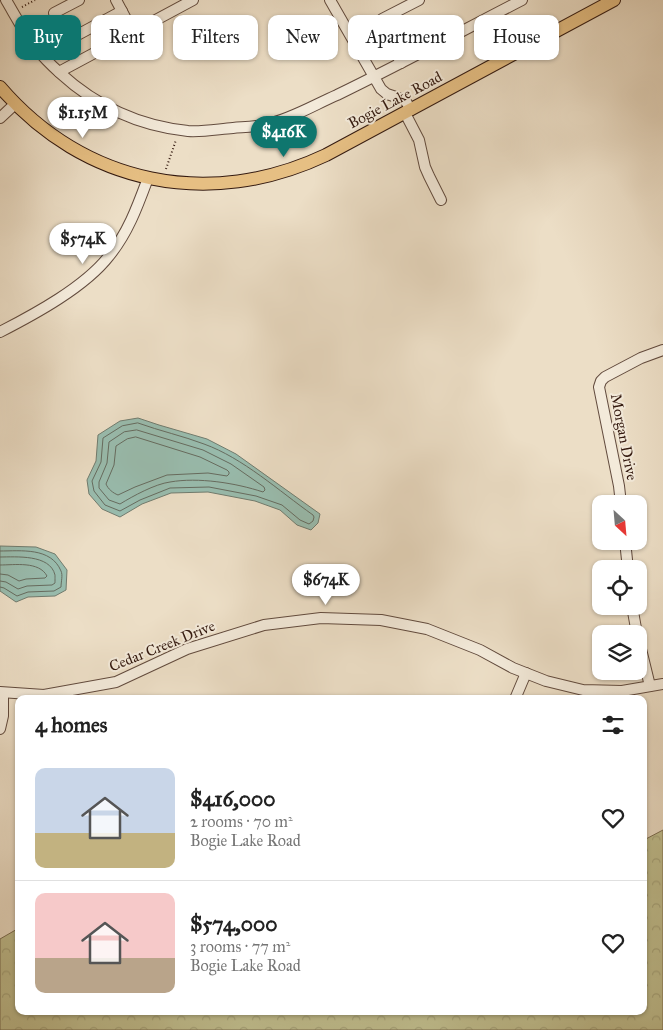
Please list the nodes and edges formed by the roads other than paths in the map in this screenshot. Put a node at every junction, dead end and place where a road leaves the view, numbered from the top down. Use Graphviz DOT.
graph roads {
  1 [pos="6,0"];
  2 [pos="79,0"];
  3 [pos="116,0"];
  4 [pos="194,0"];
  5 [pos="330,0"];
  6 [pos="419,0"];
  7 [pos="522,0"];
  8 [pos="614,0"];
  9 [pos="122,11"];
  10 [pos="124,15"];
  11 [pos="163,16"];
  12 [pos="91,55"];
  13 [pos="401,63"];
  14 [pos="59,72"];
  15 [pos="374,77"];
  16 [pos="0,87"];
  17 [pos="15,104"];
  18 [pos="408,112"];
  19 [pos="0,118"];
  20 [pos="148,178"];
  21 [pos="441,200"];
  22 [pos="0,332"];
  23 [pos="663,350"];
  24 [pos="620,495"];
  25 [pos="526,673"];
  26 [pos="647,674"];
  27 [pos="663,684"];
  28 [pos="650,686"];
  29 [pos="2,693"];
  30 [pos="517,695"];
  31 [pos="0,729"];
  1 -- 14 [label="street"];
  2 -- 9 [label="street"];
  3 -- 9 [label="street"];
  4 -- 11 [label="street"];
  5 -- 15 [label="street"];
  6 -- 13 [label="street"];
  7 -- 13 [label="street"];
  8 -- 18 [label="main road, Bogie Lake Road"];
  9 -- 10 [label="street"];
  12 -- 14 [label="street"];
  13 -- 15 [label="street"];
  14 -- 15 [label="street"];
  15 -- 18 [label="street"];
  16 -- 17 [label="main road, Bogie Lake Road"];
  17 -- 19 [label="street"];
  17 -- 20 [label="main road, Bogie Lake Road"];
  18 -- 20 [label="main road, Bogie Lake Road"];
  18 -- 21 [label="street"];
  20 -- 22 [label="street"];
  23 -- 24 [label="street, Morgan Drive"];
  25 -- 28 [label="street, Cedar Creek Drive"];
  25 -- 29 [label="street, Cedar Creek Drive"];
  25 -- 30 [label="street"];
  26 -- 28 [label="street"];
  27 -- 28 [label="street, Cedar Creek Drive"];
  29 -- 31 [label="street"];
}
